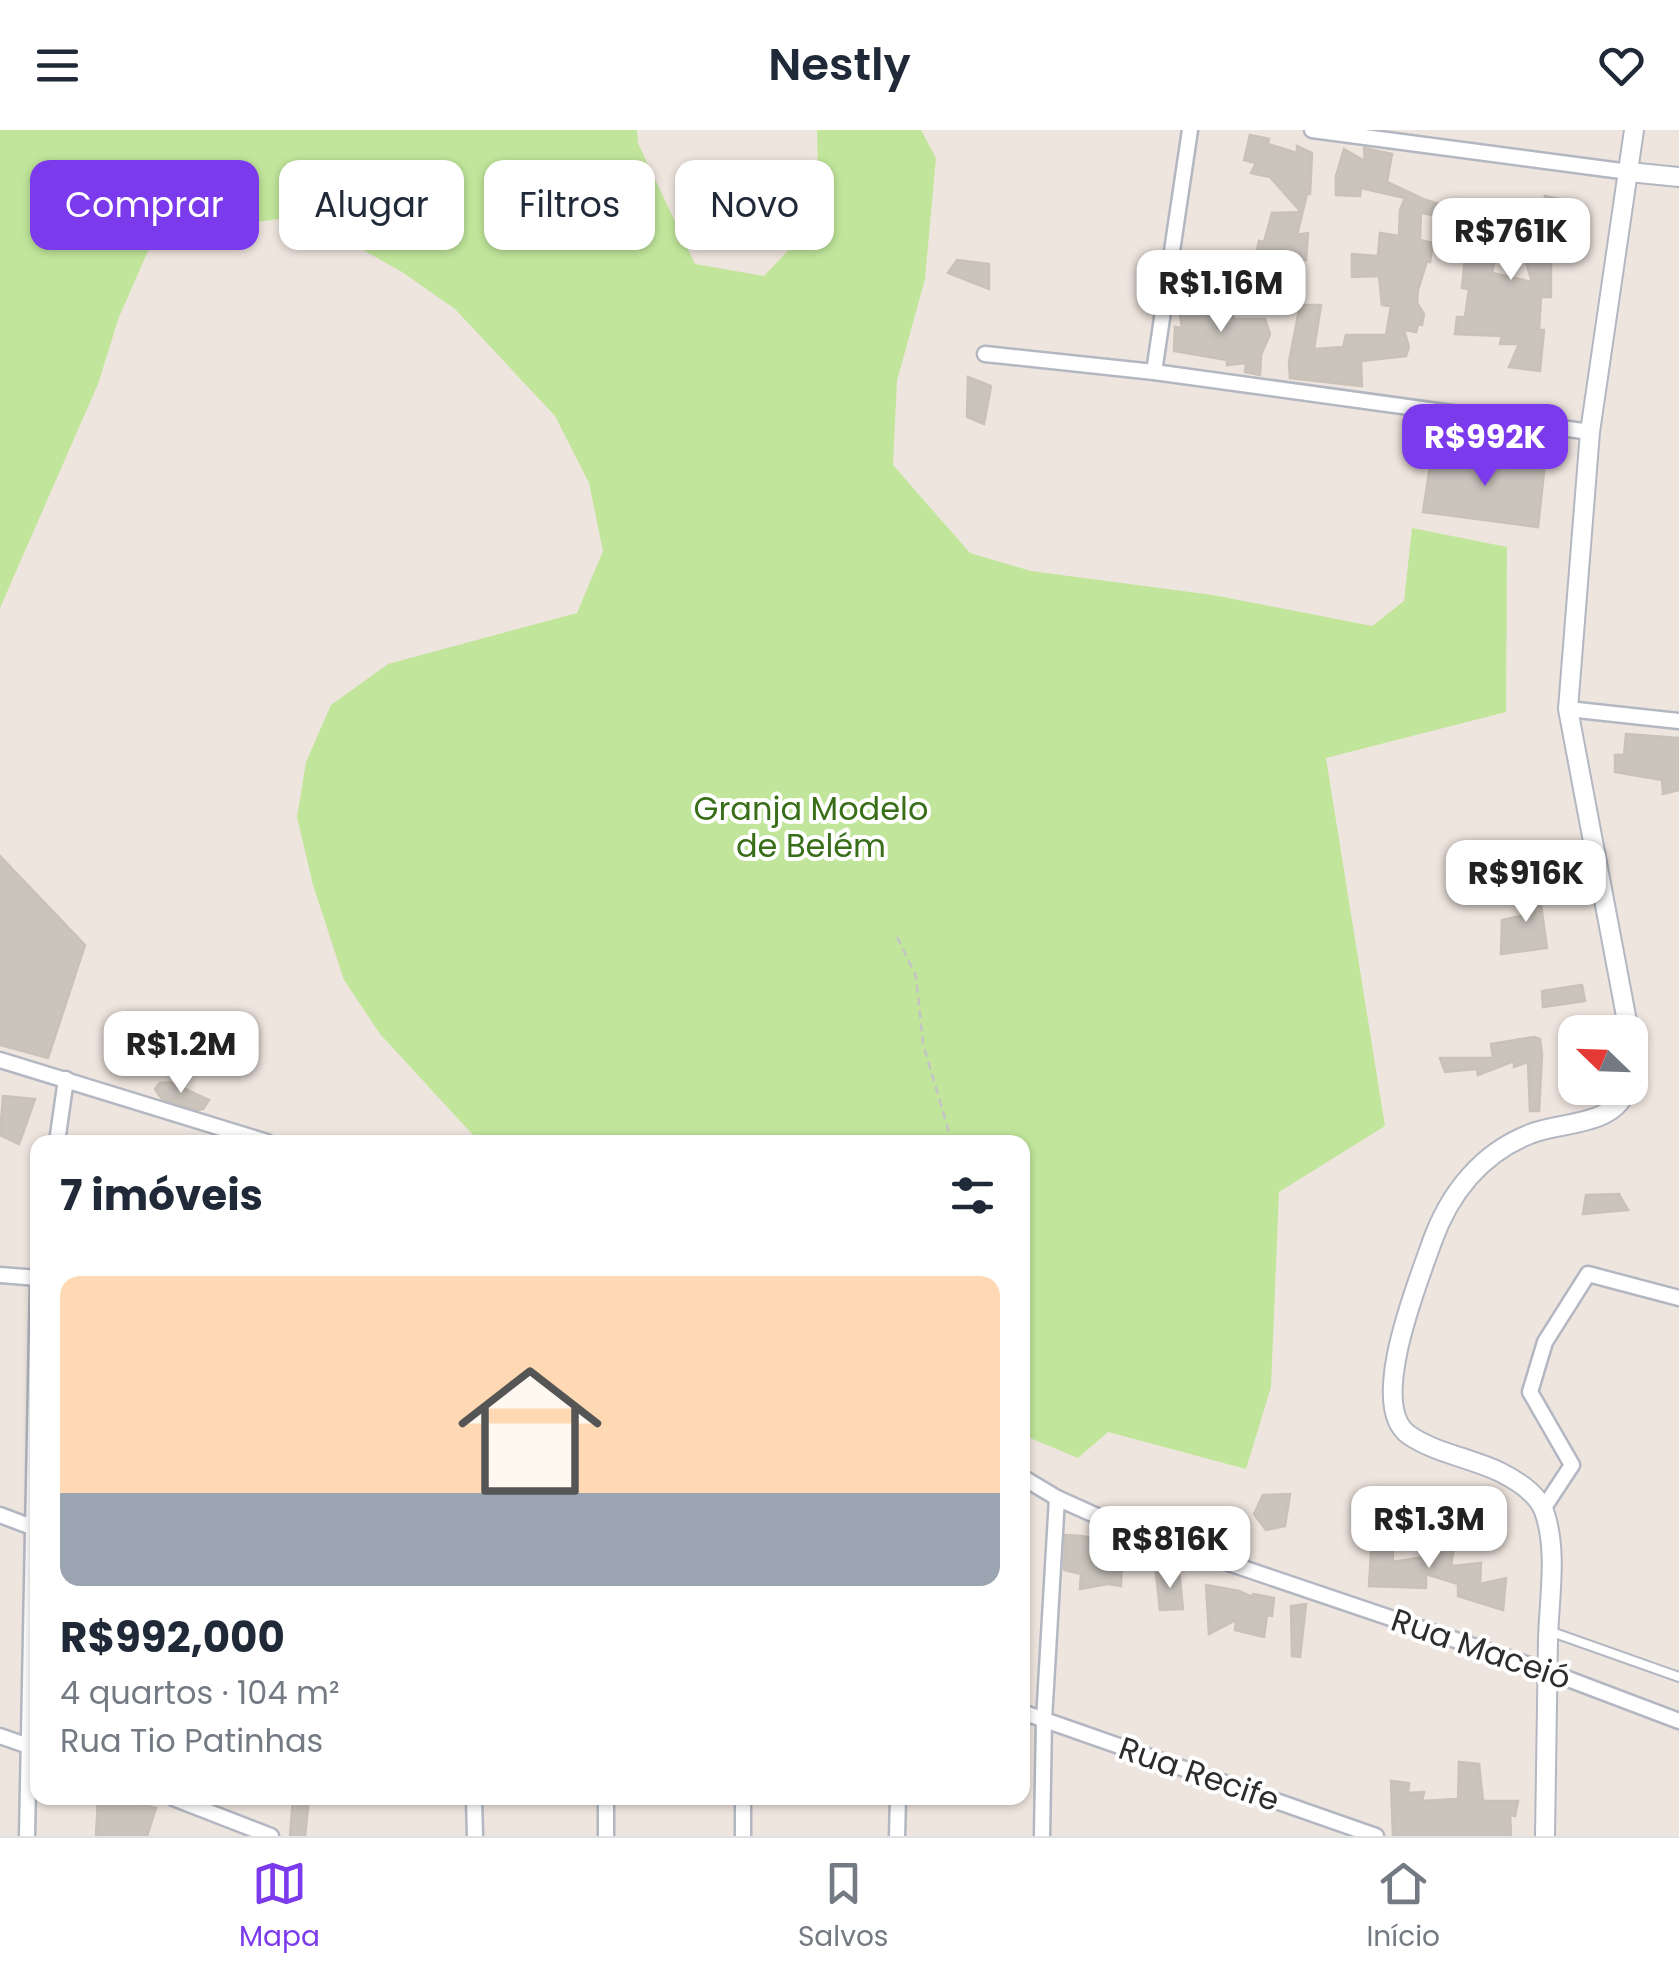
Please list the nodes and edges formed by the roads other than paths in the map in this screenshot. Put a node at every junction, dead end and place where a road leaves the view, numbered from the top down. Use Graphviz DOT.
graph roads {
  1 [pos="1190,130"];
  2 [pos="1312,130"];
  3 [pos="1634,130"];
  4 [pos="1346,132"];
  5 [pos="1630,172"];
  6 [pos="1679,177"];
  7 [pos="985,354"];
  8 [pos="1154,372"];
  9 [pos="1590,432"];
  10 [pos="1568,709"];
  11 [pos="1679,722"];
  12 [pos="1625,1015"];
  13 [pos="0,1060"];
  14 [pos="66,1078"];
  15 [pos="1616,1105"];
  16 [pos="58,1135"];
  17 [pos="245,1135"];
  18 [pos="0,1275"];
  19 [pos="30,1278"];
  20 [pos="1679,1298"];
  21 [pos="1030,1482"];
  22 [pos="1057,1498"];
  23 [pos="1544,1510"];
  24 [pos="0,1515"];
  25 [pos="30,1526"];
  26 [pos="1548,1631"];
  27 [pos="1548,1671"];
  28 [pos="1679,1677"];
  29 [pos="1030,1715"];
  30 [pos="1044,1720"];
  31 [pos="1679,1722"];
  32 [pos="0,1736"];
  33 [pos="30,1747"];
  34 [pos="30,1798"];
  35 [pos="191,1805"];
  36 [pos="474,1805"];
  37 [pos="606,1805"];
  38 [pos="743,1805"];
  39 [pos="898,1805"];
  40 [pos="27,1836"];
  41 [pos="270,1836"];
  42 [pos="475,1836"];
  43 [pos="606,1836"];
  44 [pos="742,1836"];
  45 [pos="898,1836"];
  46 [pos="1042,1836"];
  47 [pos="1376,1836"];
  48 [pos="1546,1836"];
  1 -- 8 [label="street"];
  2 -- 4 [label="street"];
  3 -- 5 [label="street"];
  4 -- 5 [label="street"];
  5 -- 6 [label="street"];
  5 -- 9 [label="street"];
  7 -- 8 [label="street"];
  8 -- 9 [label="street"];
  9 -- 10 [label="street"];
  10 -- 11 [label="street"];
  10 -- 12 [label="street"];
  13 -- 14 [label="street"];
  14 -- 16 [label="street"];
  14 -- 17 [label="street"];
  15 -- 23 [label="street"];
  18 -- 19 [label="street"];
  20 -- 23 [label="street"];
  21 -- 22 [label="street, Rua Maceió"];
  22 -- 27 [label="street, Rua Maceió"];
  22 -- 30 [label="street"];
  23 -- 26 [label="street"];
  24 -- 25 [label="street"];
  26 -- 27 [label="street"];
  26 -- 28 [label="lane"];
  27 -- 31 [label="street, Rua Maceió"];
  27 -- 48 [label="street"];
  29 -- 30 [label="street, Rua Recife"];
  30 -- 46 [label="street"];
  30 -- 47 [label="street, Rua Recife"];
  32 -- 33 [label="street"];
  34 -- 40 [label="street"];
  35 -- 41 [label="street"];
  36 -- 42 [label="street"];
  37 -- 43 [label="street"];
  38 -- 44 [label="street"];
  39 -- 45 [label="street"];
}
